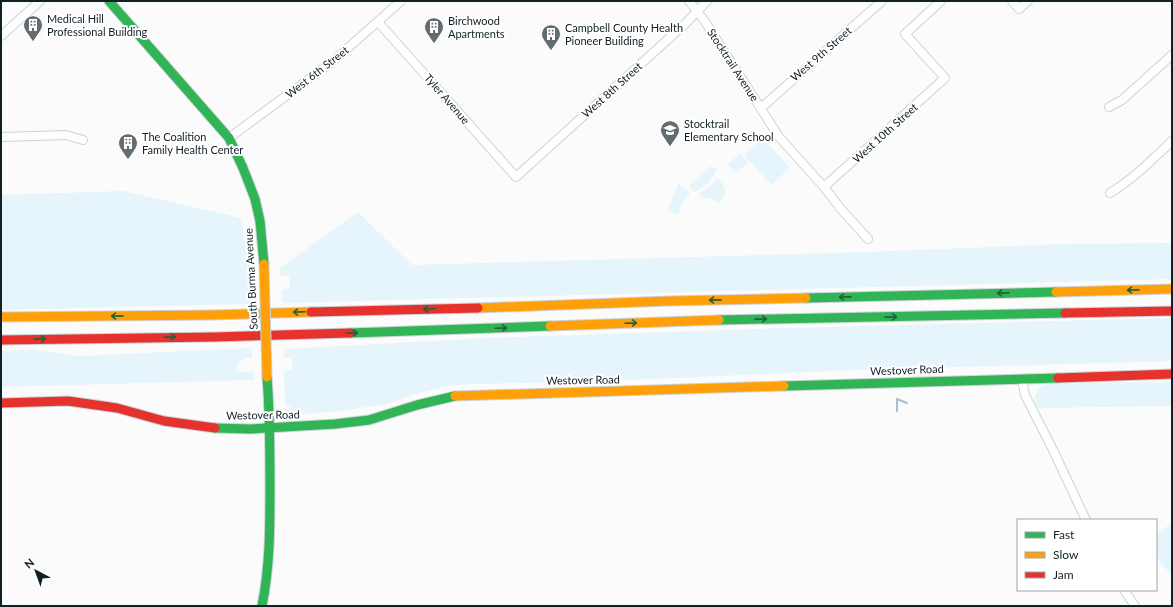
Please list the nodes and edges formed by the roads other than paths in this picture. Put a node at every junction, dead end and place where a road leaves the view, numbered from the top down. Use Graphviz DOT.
graph roads {
  1 [pos="40,1"];
  2 [pos="109,1"];
  3 [pos="401,1"];
  4 [pos="689,1"];
  5 [pos="707,1"];
  6 [pos="882,1"];
  7 [pos="941,1"];
  8 [pos="1012,1"];
  9 [pos="1028,1"];
  10 [pos="697,10"];
  11 [pos="378,22"];
  12 [pos="1,36"];
  13 [pos="1172,55"];
  14 [pos="1109,107"];
  15 [pos="761,108"];
  16 [pos="1,137"];
  17 [pos="229,138"];
  18 [pos="83,140"];
  19 [pos="1172,141"];
  20 [pos="516,177"];
  21 [pos="824,187"];
  22 [pos="1110,193"];
  23 [pos="868,239"];
  24 [pos="1172,289"];
  25 [pos="1172,311"];
  26 [pos="1,317"];
  27 [pos="1,340"];
  28 [pos="1172,374"];
  29 [pos="1022,379"];
  30 [pos="1,403"];
  31 [pos="270,428"];
  32 [pos="1086,519"];
  33 [pos="1125,591"];
  34 [pos="262,606"];
  35 [pos="1135,606"];
  1 -- 12 [label="street"];
  2 -- 17 [label="main road, South Burma Avenue"];
  3 -- 11 [label="street, West 6th Street"];
  4 -- 10 [label="street, Stocktrail Avenue"];
  5 -- 10 [label="street, West 8th Street"];
  6 -- 15 [label="street, West 9th Street"];
  7 -- 21 [label="street, West 10th Street"];
  8 -- 9 [label="street"];
  10 -- 15 [label="street, Stocktrail Avenue"];
  10 -- 20 [label="street, West 8th Street"];
  11 -- 17 [label="street, West 6th Street"];
  11 -- 20 [label="street, Tyler Avenue"];
  13 -- 14 [label="street"];
  15 -- 21 [label="street, Stocktrail Avenue"];
  16 -- 18 [label="street"];
  17 -- 31 [label="main road, South Burma Avenue, bridge"];
  19 -- 22 [label="street"];
  21 -- 23 [label="street, Stocktrail Avenue"];
  24 -- 26 [label="main road, one-way"];
  27 -- 25 [label="main road, one-way"];
  28 -- 29 [label="main road, Westover Road"];
  29 -- 31 [label="main road, Westover Road"];
  29 -- 32 [label="street"];
  30 -- 31 [label="main road, Westover Road"];
  31 -- 34 [label="main road, South Burma Avenue"];
  33 -- 35 [label="street"];
}
